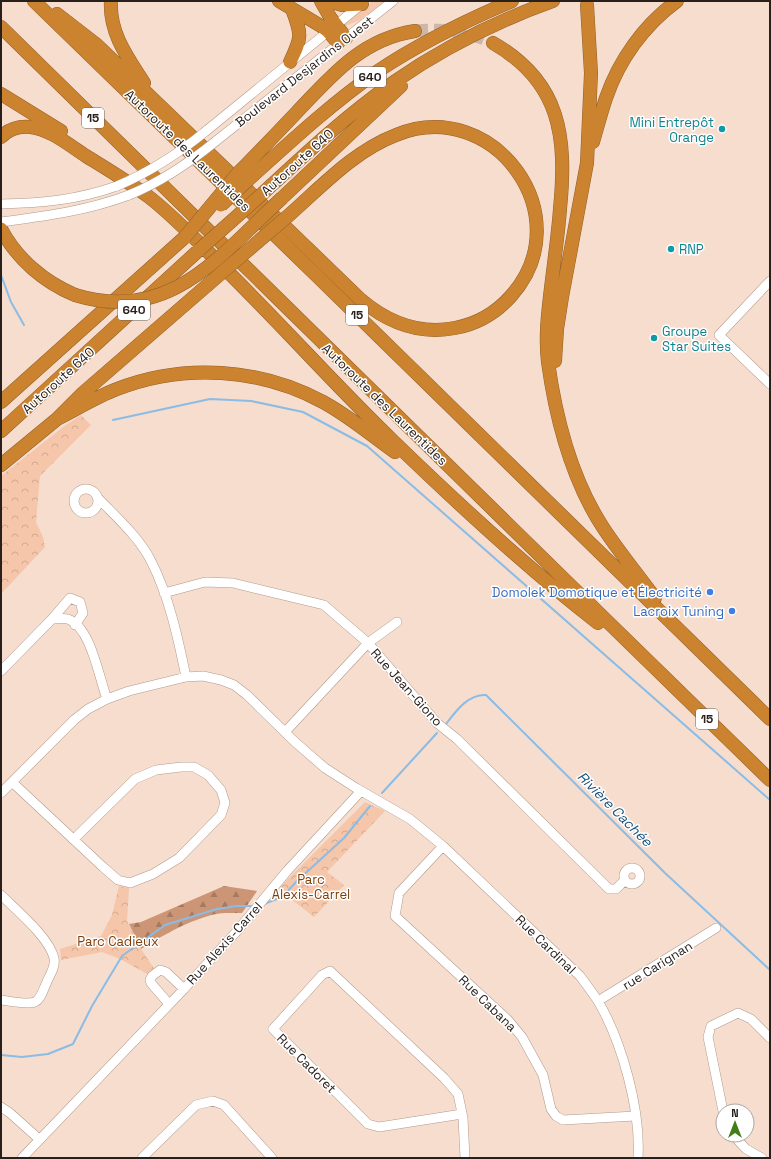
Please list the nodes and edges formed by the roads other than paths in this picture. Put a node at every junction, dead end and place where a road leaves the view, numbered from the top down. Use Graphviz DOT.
graph roads {
  1 [pos="34,1"];
  2 [pos="41,1"];
  3 [pos="111,1"];
  4 [pos="279,1"];
  5 [pos="321,1"];
  6 [pos="329,1"];
  7 [pos="393,1"];
  8 [pos="512,1"];
  9 [pos="553,1"];
  10 [pos="677,1"];
  11 [pos="364,3"];
  12 [pos="587,5"];
  13 [pos="292,9"];
  14 [pos="1,27"];
  15 [pos="332,28"];
  16 [pos="415,31"];
  17 [pos="342,41"];
  18 [pos="493,43"];
  19 [pos="428,60"];
  20 [pos="290,62"];
  21 [pos="1,94"];
  22 [pos="155,100"];
  23 [pos="1,137"];
  24 [pos="587,163"];
  25 [pos="243,176"];
  26 [pos="1,204"];
  27 [pos="186,208"];
  28 [pos="2,228"];
  29 [pos="770,281"];
  30 [pos="770,384"];
  31 [pos="553,385"];
  32 [pos="1,402"];
  33 [pos="57,419"];
  34 [pos="1,431"];
  35 [pos="1,465"];
  36 [pos="432,478"];
  37 [pos="98,498"];
  38 [pos="164,593"];
  39 [pos="52,619"];
  40 [pos="397,622"];
  41 [pos="75,625"];
  42 [pos="679,630"];
  43 [pos="368,643"];
  44 [pos="645,658"];
  45 [pos="1,671"];
  46 [pos="186,677"];
  47 [pos="107,699"];
  48 [pos="770,719"];
  49 [pos="285,732"];
  50 [pos="770,780"];
  51 [pos="12,782"];
  52 [pos="361,791"];
  53 [pos="1,793"];
  54 [pos="74,839"];
  55 [pos="443,846"];
  56 [pos="625,880"];
  57 [pos="1,895"];
  58 [pos="716,928"];
  59 [pos="184,989"];
  60 [pos="1,1000"];
  61 [pos="598,1001"];
  62 [pos="169,1004"];
  63 [pos="770,1038"];
  64 [pos="721,1103"];
  65 [pos="1,1107"];
  66 [pos="462,1114"];
  67 [pos="635,1116"];
  68 [pos="39,1139"];
  69 [pos="740,1143"];
  70 [pos="267,1156"];
  71 [pos="22,1158"];
  72 [pos="142,1158"];
  73 [pos="465,1158"];
  74 [pos="638,1158"];
  75 [pos="762,1158"];
  1 -- 42 [label="highway, Autoroute des Laurentides / 15"];
  2 -- 22 [label="highway"];
  3 -- 22 [label="highway"];
  4 -- 13 [label="highway"];
  5 -- 15 [label="highway"];
  6 -- 11 [label="highway"];
  7 -- 17 [label="street, Boulevard Desjardins Ouest"];
  8 -- 25 [label="highway, Autoroute 640 / 640"];
  9 -- 19 [label="highway, Autoroute 640 / 640"];
  10 -- 24 [label="highway"];
  11 -- 15 [label="street, Boulevard Desjardins Ouest"];
  12 -- 24 [label="highway"];
  13 -- 15 [label="highway"];
  13 -- 20 [label="highway"];
  14 -- 27 [label="highway, Autoroute des Laurentides / 15"];
  15 -- 17 [label="highway"];
  15 -- 20 [label="street, Boulevard Desjardins Ouest"];
  16 -- 25 [label="highway"];
  17 -- 28 [label="street, Boulevard Desjardins Ouest, bridge"];
  18 -- 31 [label="highway"];
  19 -- 28 [label="highway, bridge"];
  19 -- 34 [label="highway, Autoroute 640 / 640, bridge"];
  20 -- 26 [label="street, Boulevard Desjardins Ouest, bridge"];
  21 -- 27 [label="highway"];
  22 -- 33 [label="highway, bridge"];
  23 -- 36 [label="highway"];
  24 -- 31 [label="highway"];
  25 -- 32 [label="highway, Autoroute 640 / 640, bridge"];
  27 -- 44 [label="highway, Autoroute des Laurentides / 15"];
  29 -- 30 [label="street"];
  31 -- 42 [label="highway"];
  33 -- 35 [label="highway"];
  33 -- 36 [label="highway"];
  36 -- 44 [label="highway"];
  37 -- 38 [label="street"];
  38 -- 43 [label="street, Rue Jean-Giono"];
  38 -- 46 [label="street"];
  39 -- 41 [label="street"];
  39 -- 41 [label="street"];
  39 -- 45 [label="street"];
  40 -- 43 [label="street"];
  41 -- 47 [label="street"];
  42 -- 48 [label="highway, Autoroute des Laurentides / 15"];
  43 -- 49 [label="street"];
  43 -- 56 [label="street, Rue Jean-Giono"];
  44 -- 50 [label="highway, Autoroute des Laurentides / 15"];
  46 -- 47 [label="street, Rue Cardinal"];
  46 -- 49 [label="street, Rue Cardinal"];
  47 -- 51 [label="street, Rue Cardinal"];
  49 -- 52 [label="street, Rue Cardinal"];
  51 -- 53 [label="street, Rue Cardinal"];
  51 -- 54 [label="street"];
  52 -- 55 [label="street, Rue Cardinal"];
  52 -- 59 [label="street, Rue Alexis-Carrel"];
  54 -- 54 [label="street"];
  55 -- 61 [label="street, Rue Cardinal"];
  55 -- 67 [label="street, Rue Cabana"];
  57 -- 60 [label="street"];
  58 -- 61 [label="street, rue Carignan"];
  59 -- 62 [label="street, Rue Alexis-Carrel"];
  59 -- 62 [label="street, Rue Alexis-Carrel"];
  61 -- 67 [label="street, Rue Cardinal"];
  62 -- 68 [label="street, Rue Alexis-Carrel"];
  63 -- 64 [label="street"];
  65 -- 68 [label="street"];
  66 -- 66 [label="street, Rue Cadoret"];
  66 -- 73 [label="street, Rue Cadoret"];
  67 -- 74 [label="street, Rue Cardinal"];
  68 -- 71 [label="street, Rue Alexis-Carrel"];
  69 -- 75 [label="street"];
  70 -- 72 [label="street"];
}
